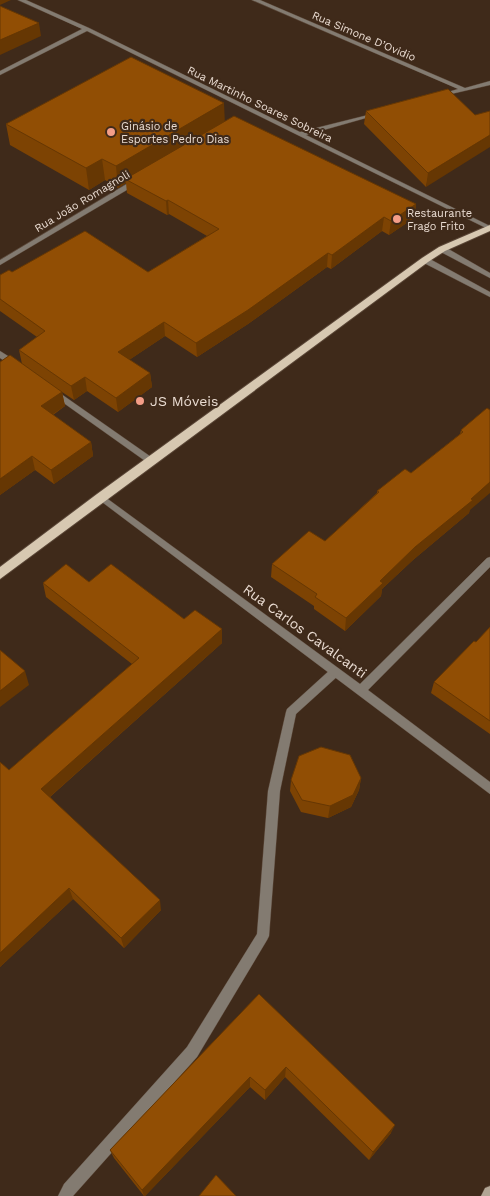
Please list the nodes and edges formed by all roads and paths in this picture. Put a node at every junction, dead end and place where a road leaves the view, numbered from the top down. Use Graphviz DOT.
graph roads {
  1 [pos="21,0"];
  2 [pos="255,0"];
  3 [pos="87,29"];
  4 [pos="0,73"];
  5 [pos="490,84"];
  6 [pos="465,90"];
  7 [pos="428,100"];
  8 [pos="383,112"];
  9 [pos="253,113"];
  10 [pos="244,118"];
  11 [pos="300,134"];
  12 [pos="143,178"];
  13 [pos="490,228"];
  14 [pos="442,249"];
  15 [pos="426,260"];
  16 [pos="0,263"];
  17 [pos="490,276"];
  18 [pos="490,295"];
  19 [pos="0,354"];
  20 [pos="24,371"];
  21 [pos="48,388"];
  22 [pos="151,461"];
  23 [pos="101,497"];
  24 [pos="490,561"];
  25 [pos="0,574"];
  26 [pos="335,672"];
  27 [pos="361,690"];
  28 [pos="490,789"];
  29 [pos="65,1196"];
  1 -- 3 [label="street, Rua Martinho Soares Sobreira"];
  2 -- 6 [label="street, Rua Simone D’Ovidio"];
  3 -- 4 [label="street"];
  3 -- 9 [label="street, Rua Martinho Soares Sobreira"];
  5 -- 6 [label="street"];
  6 -- 7 [label="street"];
  8 -- 11 [label="street"];
  9 -- 10 [label="street"];
  9 -- 11 [label="street, Rua Martinho Soares Sobreira"];
  11 -- 13 [label="street, Rua Martinho Soares Sobreira"];
  12 -- 16 [label="street, Rua João Romagnoli"];
  13 -- 14 [label="main road"];
  14 -- 15 [label="main road"];
  14 -- 17 [label="street"];
  15 -- 18 [label="street"];
  15 -- 22 [label="main road"];
  19 -- 20 [label="street"];
  21 -- 22 [label="street"];
  22 -- 23 [label="main road"];
  23 -- 25 [label="main road"];
  23 -- 26 [label="street, Rua Carlos Cavalcanti"];
  24 -- 27 [label="street"];
  26 -- 27 [label="street, Rua Carlos Cavalcanti"];
  26 -- 29 [label="street"];
  27 -- 28 [label="street, Rua Carlos Cavalcanti"];
}
